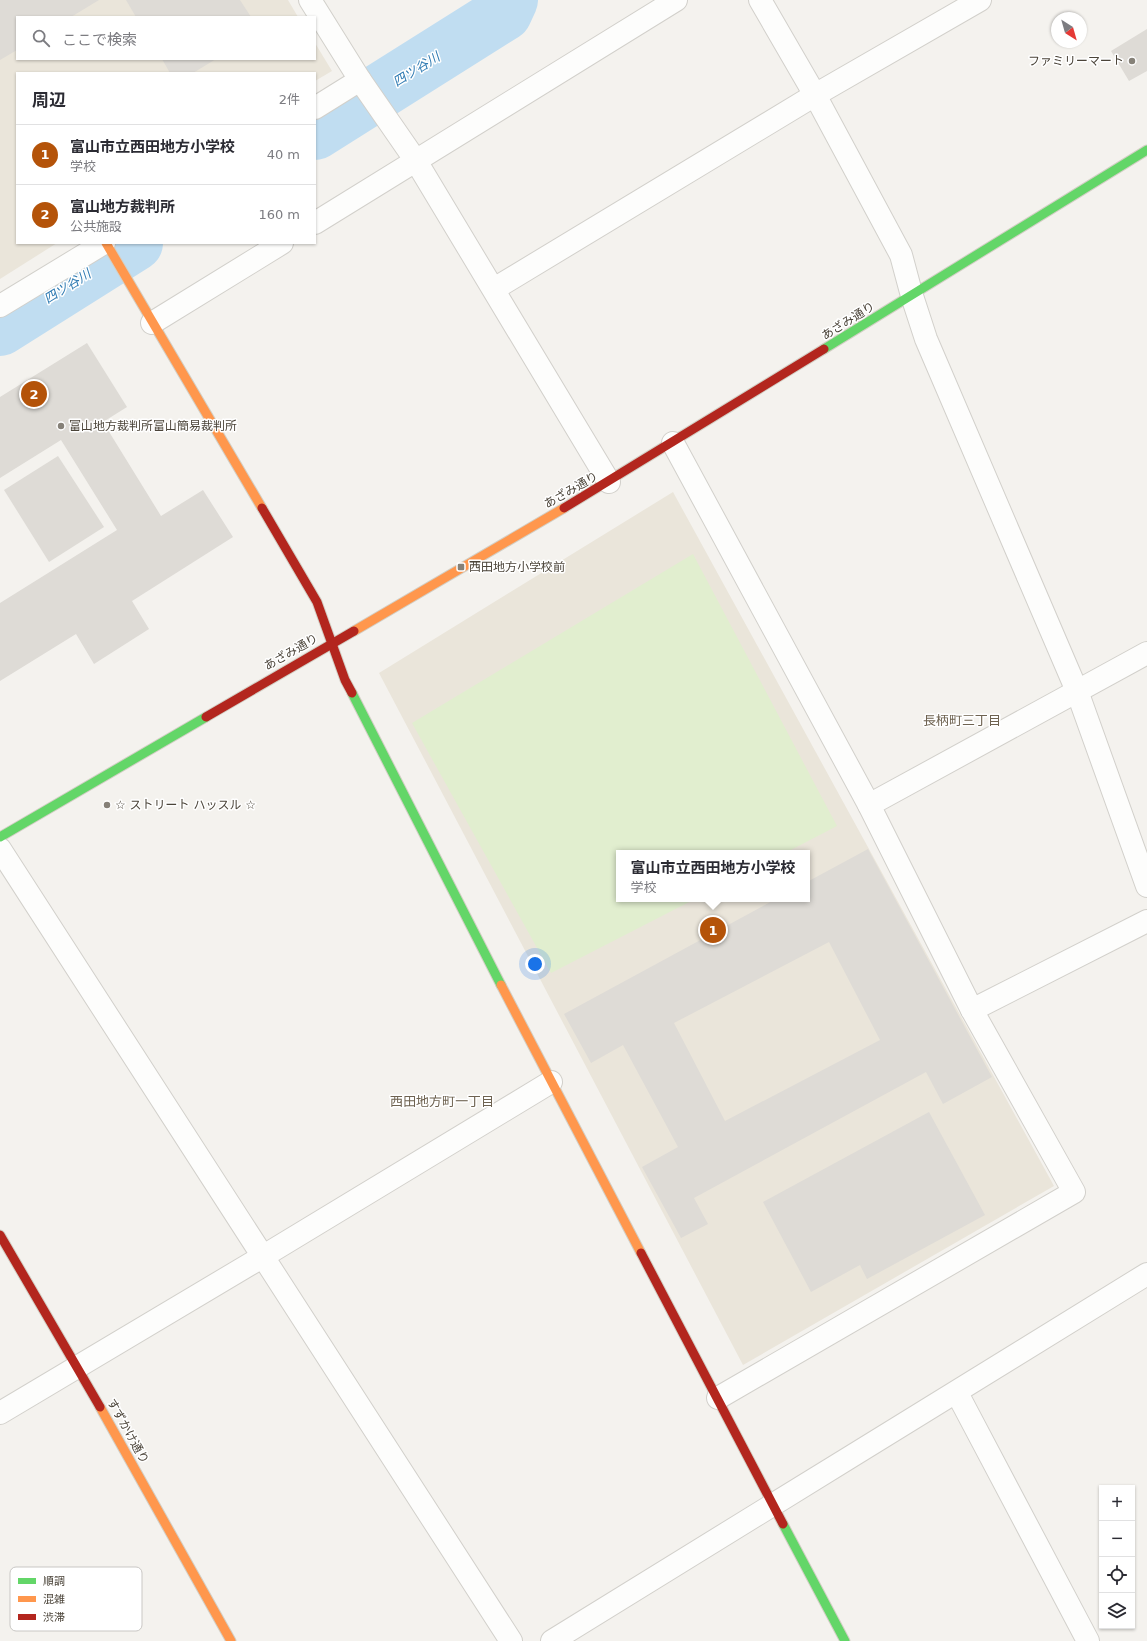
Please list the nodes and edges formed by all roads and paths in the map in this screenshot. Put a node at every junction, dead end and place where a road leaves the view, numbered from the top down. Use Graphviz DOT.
graph roads {
  1 [pos="310,0"];
  2 [pos="676,0"];
  3 [pos="760,0"];
  4 [pos="980,0"];
  5 [pos="360,80"];
  6 [pos="815,95"];
  7 [pos="316,107"];
  8 [pos="1147,150"];
  9 [pos="416,161"];
  10 [pos="316,222"];
  11 [pos="103,244"];
  12 [pos="106,244"];
  13 [pos="280,244"];
  14 [pos="494,289"];
  15 [pos="912,296"];
  16 [pos="0,306"];
  17 [pos="152,323"];
  18 [pos="673,443"];
  19 [pos="609,482"];
  20 [pos="332,642"];
  21 [pos="1147,653"];
  22 [pos="1077,691"];
  23 [pos="869,805"];
  24 [pos="0,837"];
  25 [pos="0,849"];
  26 [pos="1147,886"];
  27 [pos="1147,921"];
  28 [pos="972,1010"];
  29 [pos="551,1082"];
  30 [pos="0,1235"];
  31 [pos="262,1257"];
  32 [pos="1147,1274"];
  33 [pos="78,1367"];
  34 [pos="957,1392"];
  35 [pos="718,1398"];
  36 [pos="0,1413"];
  37 [pos="773,1504"];
  38 [pos="231,1641"];
  39 [pos="511,1641"];
  40 [pos="552,1641"];
  41 [pos="845,1641"];
  42 [pos="1088,1641"];
  1 -- 5 [label="street"];
  2 -- 9 [label="street"];
  3 -- 6 [label="street"];
  4 -- 6 [label="street"];
  5 -- 7 [label="street"];
  5 -- 9 [label="street"];
  6 -- 14 [label="street"];
  6 -- 15 [label="street"];
  8 -- 15 [label="street, あざみ通り"];
  9 -- 10 [label="street"];
  9 -- 14 [label="street"];
  11 -- 16 [label="street"];
  12 -- 17 [label="street"];
  13 -- 17 [label="street"];
  14 -- 19 [label="street"];
  15 -- 18 [label="street, あざみ通り"];
  15 -- 22 [label="street"];
  17 -- 20 [label="street"];
  18 -- 19 [label="street, あざみ通り"];
  18 -- 23 [label="street"];
  19 -- 20 [label="street, あざみ通り"];
  20 -- 24 [label="street, あざみ通り"];
  20 -- 29 [label="street"];
  21 -- 22 [label="street"];
  22 -- 23 [label="street"];
  22 -- 26 [label="street"];
  23 -- 28 [label="street"];
  25 -- 31 [label="street"];
  27 -- 28 [label="street"];
  28 -- 35 [label="street"];
  29 -- 31 [label="street"];
  29 -- 35 [label="street"];
  30 -- 33 [label="street, すずかけ通り"];
  31 -- 33 [label="street"];
  31 -- 39 [label="street"];
  32 -- 34 [label="street"];
  33 -- 36 [label="street"];
  33 -- 38 [label="street, すずかけ通り"];
  34 -- 37 [label="street"];
  34 -- 42 [label="street"];
  35 -- 37 [label="street"];
  37 -- 40 [label="street"];
  37 -- 41 [label="street"];
}
